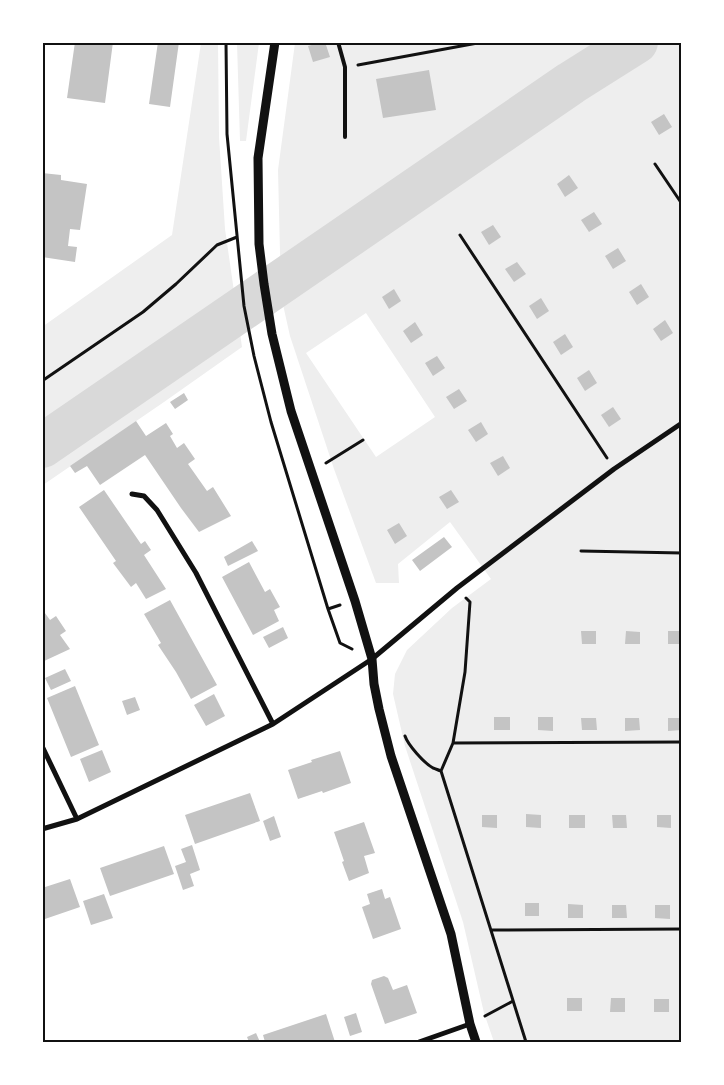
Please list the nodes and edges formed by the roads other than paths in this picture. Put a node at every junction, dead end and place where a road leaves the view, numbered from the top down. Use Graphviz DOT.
graph roads {
  1 [pos="275,42"];
  2 [pos="338,42"];
  3 [pos="345,137"];
  4 [pos="682,423"];
  5 [pos="132,494"];
  6 [pos="372,659"];
  7 [pos="273,724"];
  8 [pos="42,746"];
  9 [pos="77,819"];
  10 [pos="42,829"];
  11 [pos="470,1024"];
  12 [pos="419,1042"];
  13 [pos="476,1042"];
  1 -- 6 [label="street"];
  2 -- 3 [label="lane"];
  4 -- 6 [label="street"];
  5 -- 7 [label="street"];
  6 -- 7 [label="street"];
  6 -- 11 [label="street"];
  7 -- 9 [label="street"];
  8 -- 9 [label="street"];
  9 -- 10 [label="street"];
  11 -- 12 [label="street"];
  11 -- 13 [label="street"];
}
